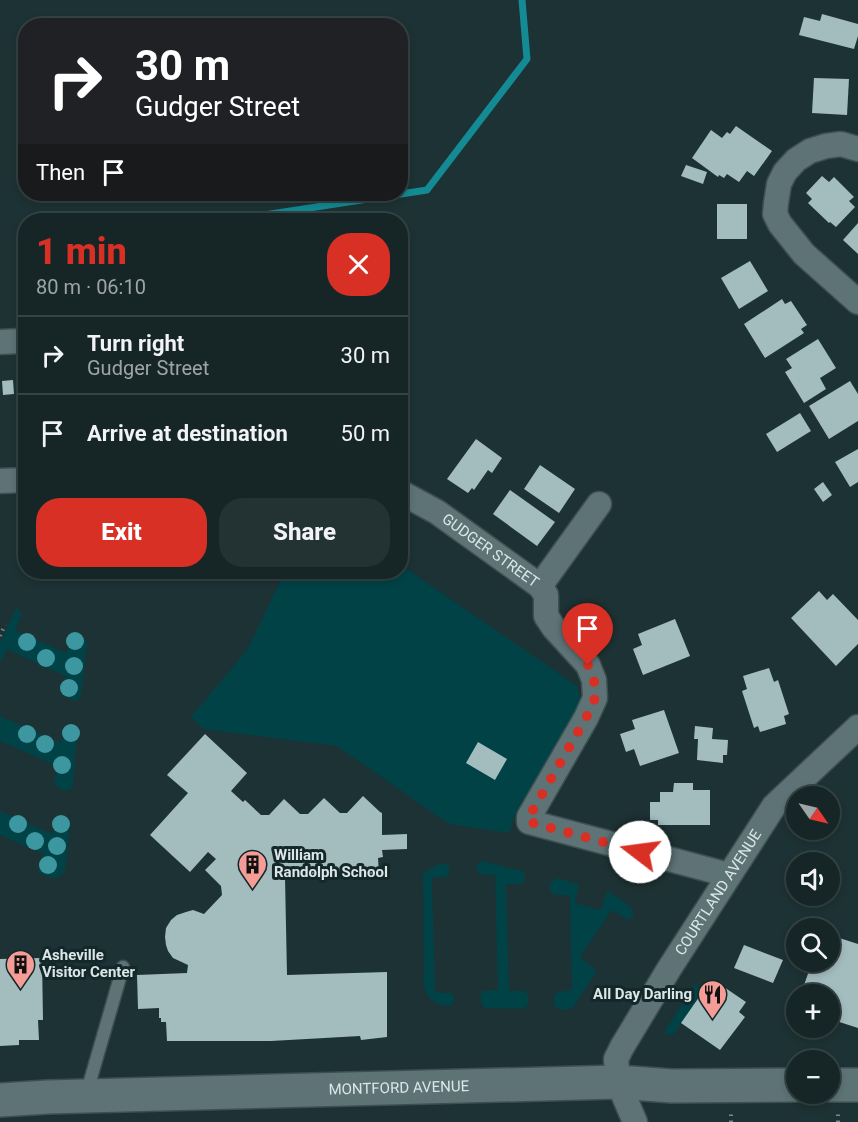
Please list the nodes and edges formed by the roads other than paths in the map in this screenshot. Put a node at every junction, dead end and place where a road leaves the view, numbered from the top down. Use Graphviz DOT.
graph roads {
  1 [pos="858,149"];
  2 [pos="858,302"];
  3 [pos="0,480"];
  4 [pos="18,480"];
  5 [pos="408,496"];
  6 [pos="599,504"];
  7 [pos="540,586"];
  8 [pos="858,727"];
  9 [pos="729,875"];
  10 [pos="123,967"];
  11 [pos="618,1082"];
  12 [pos="786,1085"];
  13 [pos="858,1085"];
  14 [pos="86,1096"];
  15 [pos="840,1096"];
  16 [pos="0,1100"];
  17 [pos="635,1122"];
  1 -- 2 [label="street"];
  3 -- 4 [label="street"];
  5 -- 7 [label="street, GUDGER STREET"];
  6 -- 7 [label="street"];
  7 -- 9 [label="street, GUDGER STREET"];
  8 -- 9 [label="street, COURTLAND AVENUE"];
  9 -- 11 [label="street, COURTLAND AVENUE"];
  10 -- 14 [label="lane"];
  11 -- 12 [label="street, MONTFORD AVENUE"];
  11 -- 14 [label="street, MONTFORD AVENUE"];
  11 -- 17 [label="street"];
  13 -- 15 [label="street"];
  14 -- 16 [label="street, MONTFORD AVENUE"];
}
